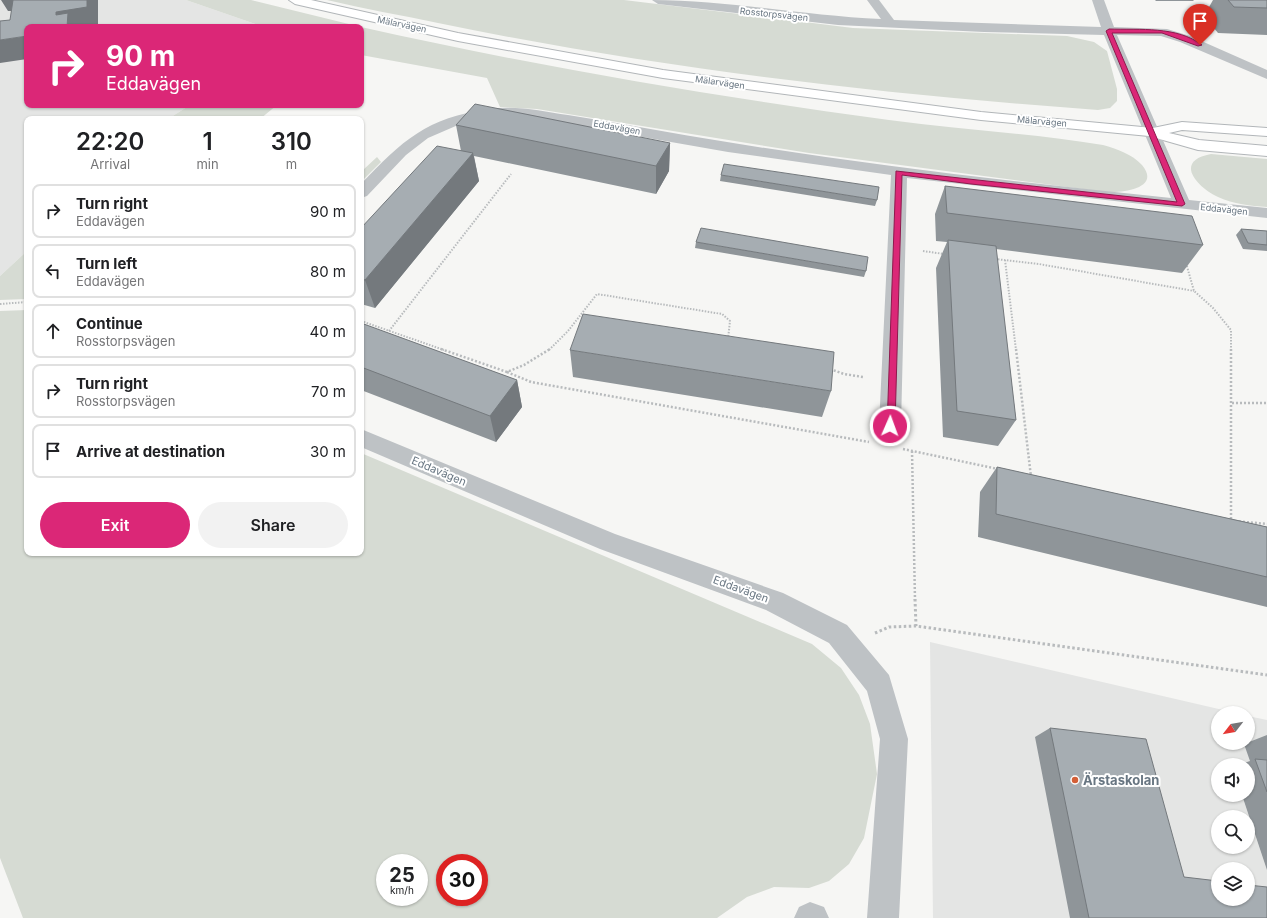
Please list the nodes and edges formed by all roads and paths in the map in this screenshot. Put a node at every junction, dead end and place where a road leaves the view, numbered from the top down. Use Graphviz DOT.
graph roads {
  1 [pos="295,0"];
  2 [pos="658,0"];
  3 [pos="874,0"];
  4 [pos="1098,0"];
  5 [pos="891,24"];
  6 [pos="1109,31"];
  7 [pos="1267,75"];
  8 [pos="1150,132"];
  9 [pos="1267,132"];
  10 [pos="1267,151"];
  11 [pos="899,172"];
  12 [pos="511,174"];
  13 [pos="364,191"];
  14 [pos="1182,204"];
  15 [pos="1267,213"];
  16 [pos="896,248"];
  17 [pos="951,254"];
  18 [pos="990,258"];
  19 [pos="1006,260"];
  20 [pos="1186,262"];
  21 [pos="1194,291"];
  22 [pos="24,302"];
  23 [pos="0,304"];
  24 [pos="364,322"];
  25 [pos="389,331"];
  26 [pos="729,344"];
  27 [pos="826,367"];
  28 [pos="507,372"];
  29 [pos="892,382"];
  30 [pos="1231,403"];
  31 [pos="1267,403"];
  32 [pos="890,426"];
  33 [pos="364,439"];
  34 [pos="870,443"];
  35 [pos="912,450"];
  36 [pos="1002,470"];
  37 [pos="1024,475"];
  38 [pos="1031,477"];
  39 [pos="1039,478"];
  40 [pos="1224,519"];
  41 [pos="1232,520"];
  42 [pos="1267,524"];
  43 [pos="916,626"];
  44 [pos="850,649"];
  45 [pos="1267,675"];
  46 [pos="883,918"];
  1 -- 8 [label="main road, Mälarvägen"];
  2 -- 5 [label="street, Rosstorpsvägen"];
  3 -- 5 [label="street"];
  4 -- 6 [label="street"];
  5 -- 6 [label="street, Rosstorpsvägen"];
  6 -- 7 [label="street, Rosstorpsvägen"];
  6 -- 8 [label="street"];
  8 -- 9 [label="main road, Mälarvägen"];
  8 -- 10 [label="main road, Mälarvägen"];
  8 -- 14 [label="street"];
  11 -- 13 [label="street, Eddavägen"];
  11 -- 14 [label="street, Eddavägen"];
  11 -- 16 [label="street"];
  12 -- 25 [label="path"];
  14 -- 15 [label="street, Eddavägen"];
  16 -- 17 [label="path"];
  16 -- 29 [label="street"];
  18 -- 19 [label="path"];
  19 -- 21 [label="path"];
  19 -- 38 [label="path"];
  20 -- 21 [label="path"];
  21 -- 30 [label="path"];
  22 -- 23 [label="path"];
  24 -- 25 [label="path"];
  25 -- 28 [label="path"];
  26 -- 28 [label="path"];
  27 -- 29 [label="path"];
  28 -- 34 [label="path"];
  29 -- 32 [label="street"];
  30 -- 31 [label="path"];
  30 -- 41 [label="path"];
  32 -- 35 [label="path"];
  33 -- 44 [label="street, Eddavägen"];
  35 -- 36 [label="path"];
  35 -- 43 [label="path"];
  37 -- 38 [label="path"];
  38 -- 39 [label="path"];
  40 -- 41 [label="path"];
  41 -- 42 [label="path"];
  43 -- 44 [label="path"];
  43 -- 45 [label="path"];
  44 -- 46 [label="street, Eddavägen"];
}
